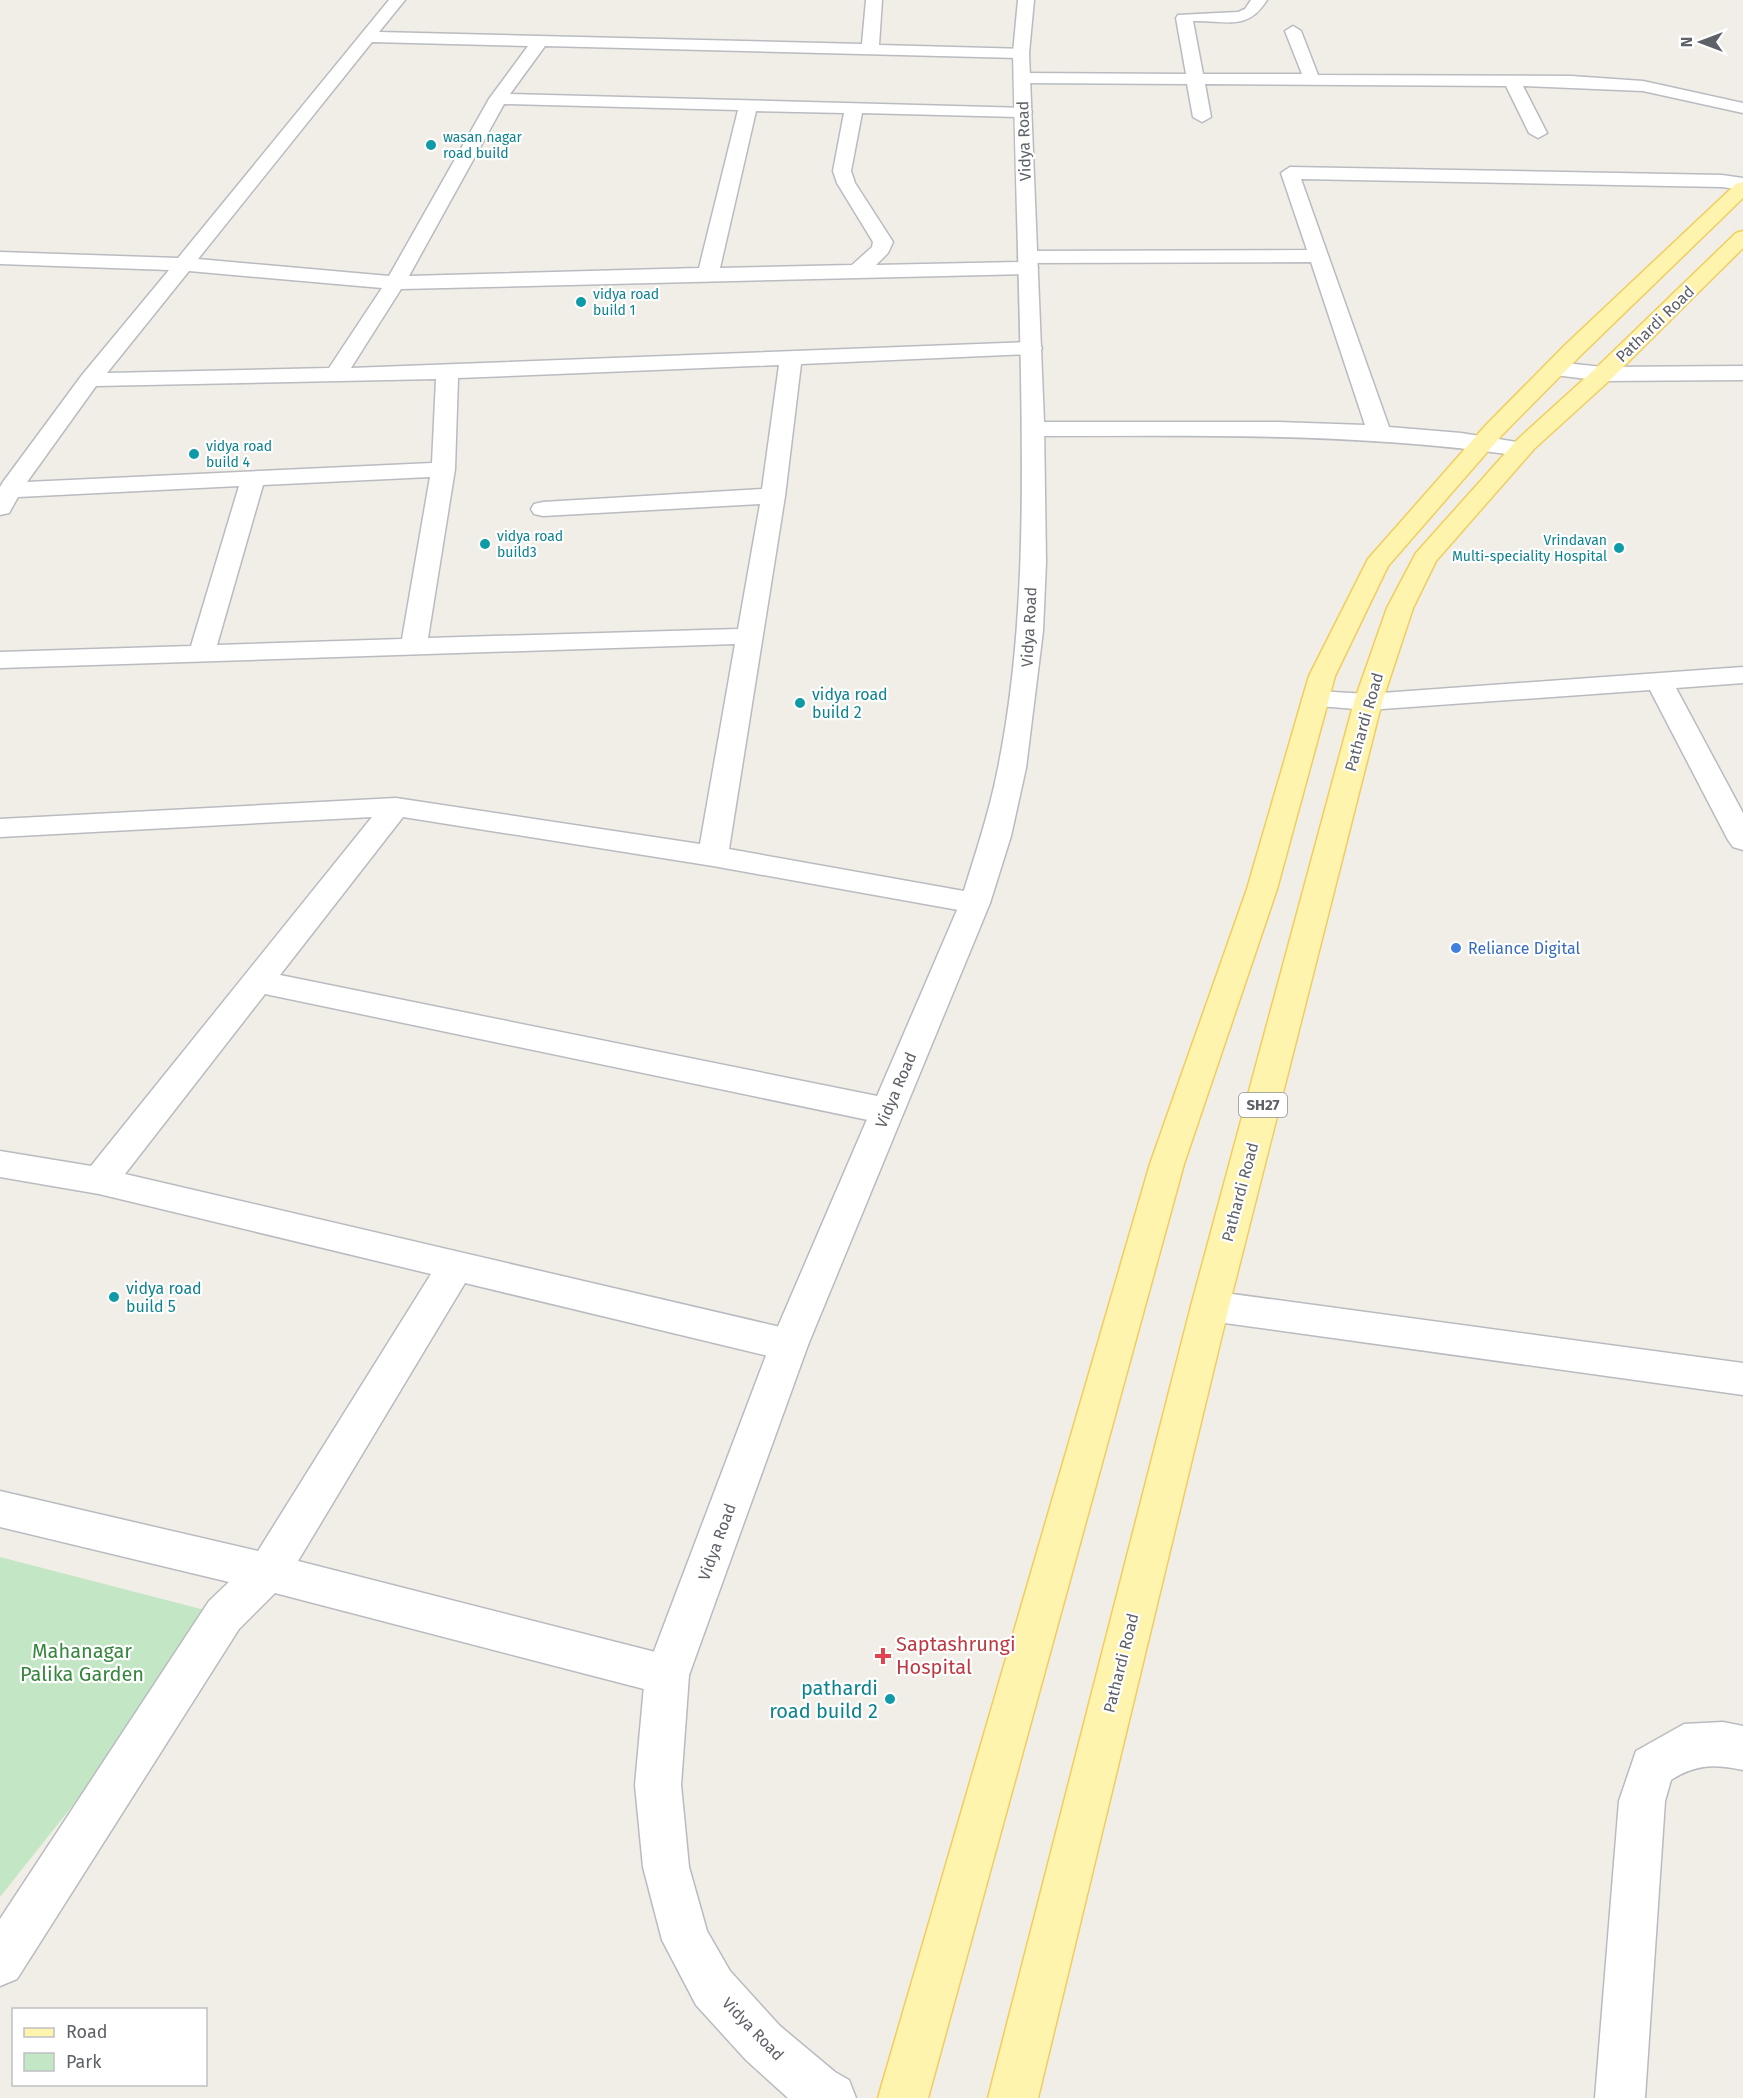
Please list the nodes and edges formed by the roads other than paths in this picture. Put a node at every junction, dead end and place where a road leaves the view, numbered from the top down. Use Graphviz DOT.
graph roads {
  1 [pos="397,0"];
  2 [pos="874,0"];
  3 [pos="1026,0"];
  4 [pos="1258,0"];
  5 [pos="1293,31"];
  6 [pos="368,37"];
  7 [pos="539,43"];
  8 [pos="870,51"];
  9 [pos="1021,66"];
  10 [pos="1311,77"];
  11 [pos="1194,78"];
  12 [pos="1512,81"];
  13 [pos="498,99"];
  14 [pos="748,106"];
  15 [pos="854,108"];
  16 [pos="1743,108"];
  17 [pos="1023,112"];
  18 [pos="1202,117"];
  19 [pos="1538,133"];
  20 [pos="1743,186"];
  21 [pos="1743,237"];
  22 [pos="1319,256"];
  23 [pos="0,258"];
  24 [pos="1028,262"];
  25 [pos="183,264"];
  26 [pos="855,273"];
  27 [pos="708,274"];
  28 [pos="395,284"];
  29 [pos="1031,348"];
  30 [pos="791,357"];
  31 [pos="1555,369"];
  32 [pos="447,372"];
  33 [pos="1743,373"];
  34 [pos="1603,374"];
  35 [pos="335,376"];
  36 [pos="90,380"];
  37 [pos="1033,429"];
  38 [pos="1379,432"];
  39 [pos="1484,442"];
  40 [pos="1521,449"];
  41 [pos="443,469"];
  42 [pos="253,480"];
  43 [pos="773,496"];
  44 [pos="5,499"];
  45 [pos="543,509"];
  46 [pos="750,636"];
  47 [pos="414,644"];
  48 [pos="202,652"];
  49 [pos="0,660"];
  50 [pos="1743,675"];
  51 [pos="1659,682"];
  52 [pos="1316,699"];
  53 [pos="1368,702"];
  54 [pos="396,807"];
  55 [pos="0,828"];
  56 [pos="1743,840"];
  57 [pos="713,856"];
  58 [pos="975,903"];
  59 [pos="257,981"];
  60 [pos="887,1111"];
  61 [pos="0,1164"];
  62 [pos="99,1181"];
  63 [pos="455,1267"];
  64 [pos="1210,1306"];
  65 [pos="789,1345"];
  66 [pos="1743,1379"];
  67 [pos="0,1509"];
  68 [pos="268,1572"];
  69 [pos="667,1675"];
  70 [pos="1743,1748"];
  71 [pos="0,1962"];
  72 [pos="831,2098"];
  73 [pos="903,2098"];
  74 [pos="1013,2098"];
  75 [pos="1620,2098"];
  1 -- 6 [label="street"];
  2 -- 8 [label="street"];
  3 -- 9 [label="street, Vidya Road"];
  4 -- 11 [label="street"];
  5 -- 10 [label="street"];
  6 -- 7 [label="street"];
  6 -- 25 [label="street"];
  7 -- 8 [label="street"];
  7 -- 13 [label="street"];
  8 -- 9 [label="street"];
  9 -- 11 [label="street"];
  9 -- 17 [label="street, Vidya Road"];
  10 -- 11 [label="street"];
  10 -- 12 [label="street"];
  11 -- 18 [label="street"];
  12 -- 16 [label="street"];
  12 -- 19 [label="street"];
  13 -- 14 [label="street"];
  13 -- 28 [label="street"];
  14 -- 15 [label="street"];
  14 -- 27 [label="street"];
  15 -- 17 [label="street"];
  15 -- 26 [label="street"];
  17 -- 24 [label="street, Vidya Road"];
  20 -- 22 [label="street"];
  20 -- 31 [label="main road"];
  21 -- 34 [label="main road, Pathardi Road / SH27"];
  22 -- 24 [label="street"];
  22 -- 38 [label="street"];
  23 -- 25 [label="street"];
  24 -- 26 [label="street"];
  24 -- 29 [label="street, Vidya Road"];
  25 -- 28 [label="street"];
  25 -- 36 [label="street"];
  26 -- 27 [label="street"];
  27 -- 28 [label="street"];
  28 -- 35 [label="street"];
  29 -- 30 [label="street"];
  29 -- 37 [label="street, Vidya Road"];
  30 -- 32 [label="street"];
  30 -- 43 [label="street"];
  31 -- 34 [label="street"];
  31 -- 39 [label="main road"];
  32 -- 35 [label="street"];
  32 -- 41 [label="street"];
  33 -- 34 [label="street"];
  34 -- 40 [label="main road, Pathardi Road / SH27"];
  35 -- 36 [label="street"];
  36 -- 44 [label="street"];
  37 -- 38 [label="street"];
  37 -- 58 [label="street, Vidya Road"];
  38 -- 39 [label="street"];
  39 -- 40 [label="street"];
  39 -- 52 [label="main road"];
  40 -- 53 [label="main road, Pathardi Road / SH27"];
  41 -- 42 [label="street"];
  41 -- 47 [label="street"];
  42 -- 44 [label="street"];
  42 -- 48 [label="street"];
  43 -- 45 [label="street"];
  43 -- 46 [label="street"];
  46 -- 47 [label="street"];
  46 -- 57 [label="street"];
  47 -- 48 [label="street"];
  48 -- 49 [label="street"];
  50 -- 51 [label="street"];
  51 -- 53 [label="street"];
  51 -- 56 [label="street"];
  52 -- 53 [label="street"];
  52 -- 73 [label="main road"];
  53 -- 64 [label="main road, Pathardi Road / SH27"];
  54 -- 55 [label="street"];
  54 -- 57 [label="street"];
  54 -- 59 [label="street"];
  57 -- 58 [label="street"];
  58 -- 60 [label="street, Vidya Road"];
  59 -- 60 [label="street"];
  59 -- 62 [label="street"];
  60 -- 65 [label="street, Vidya Road"];
  61 -- 62 [label="street"];
  62 -- 63 [label="street"];
  63 -- 65 [label="street"];
  63 -- 68 [label="street"];
  64 -- 66 [label="street"];
  64 -- 74 [label="main road, Pathardi Road / SH27"];
  65 -- 69 [label="street, Vidya Road"];
  67 -- 68 [label="street"];
  68 -- 69 [label="street"];
  68 -- 71 [label="street"];
  69 -- 72 [label="street, Vidya Road"];
  70 -- 75 [label="street"];
}
